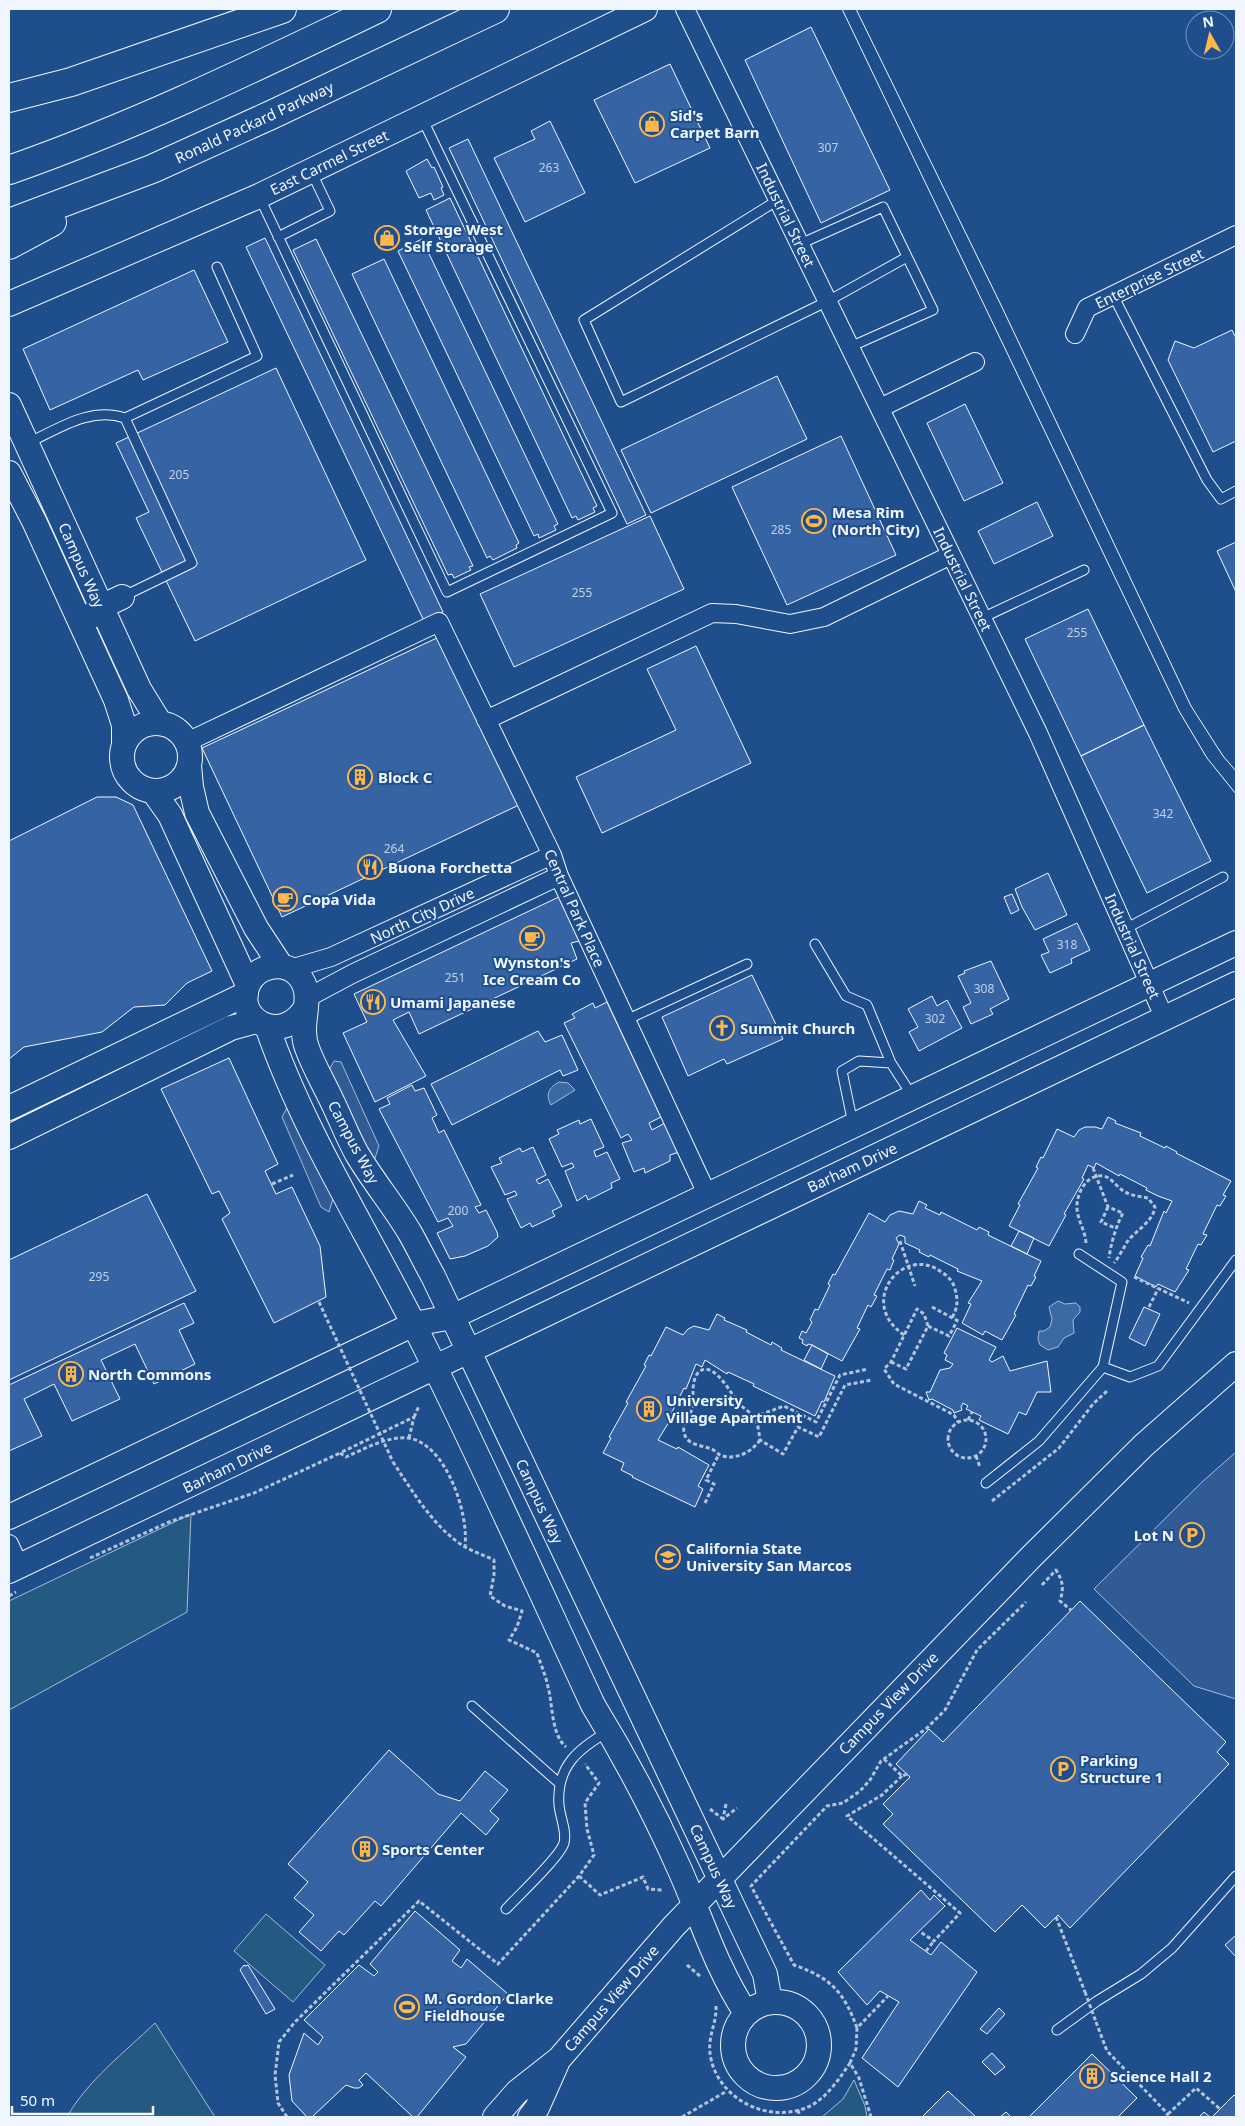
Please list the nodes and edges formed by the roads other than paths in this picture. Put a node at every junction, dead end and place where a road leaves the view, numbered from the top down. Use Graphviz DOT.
graph roads {
  1 [pos="282,9"];
  2 [pos="377,9"];
  3 [pos="495,9"];
  4 [pos="645,9"];
  5 [pos="685,9"];
  6 [pos="9,98"];
  7 [pos="422,117"];
  8 [pos="152,169"];
  9 [pos="9,170"];
  10 [pos="311,171"];
  11 [pos="259,196"];
  12 [pos="778,200"];
  13 [pos="9,223"];
  14 [pos="278,237"];
  15 [pos="1234,241"];
  16 [pos="9,244"];
  17 [pos="800,244"];
  18 [pos="907,257"];
  19 [pos="217,268"];
  20 [pos="1113,296"];
  21 [pos="828,301"];
  22 [pos="9,304"];
  23 [pos="1075,334"];
  24 [pos="850,347"];
  25 [pos="975,362"];
  26 [pos="9,405"];
  27 [pos="880,408"];
  28 [pos="125,418"];
  29 [pos="27,443"];
  30 [pos="9,473"];
  31 [pos="1236,492"];
  32 [pos="951,555"];
  33 [pos="1084,570"];
  34 [pos="122,597"];
  35 [pos="101,607"];
  36 [pos="982,618"];
  37 [pos="85,633"];
  38 [pos="486,720"];
  39 [pos="160,723"];
  40 [pos="124,742"];
  41 [pos="188,754"];
  42 [pos="153,791"];
  43 [pos="552,855"];
  44 [pos="559,876"];
  45 [pos="1223,876"];
  46 [pos="1126,929"];
  47 [pos="1236,943"];
  48 [pos="814,944"];
  49 [pos="747,964"];
  50 [pos="285,968"];
  51 [pos="1150,984"];
  52 [pos="1236,984"];
  53 [pos="247,990"];
  54 [pos="306,1003"];
  55 [pos="1166,1019"];
  56 [pos="626,1020"];
  57 [pos="262,1023"];
  58 [pos="891,1063"];
  59 [pos="913,1098"];
  60 [pos="9,1108"];
  61 [pos="853,1126"];
  62 [pos="9,1137"];
  63 [pos="698,1200"];
  64 [pos="1079,1254"];
  65 [pos="1236,1260"];
  66 [pos="452,1317"];
  67 [pos="414,1324"];
  68 [pos="468,1351"];
  69 [pos="1236,1364"];
  70 [pos="434,1367"];
  71 [pos="1102,1367"];
  72 [pos="986,1483"];
  73 [pos="9,1517"];
  74 [pos="9,1544"];
  75 [pos="15,1576"];
  76 [pos="472,1706"];
  77 [pos="609,1730"];
  78 [pos="559,1783"];
  79 [pos="1236,1876"];
  80 [pos="720,1877"];
  81 [pos="694,1905"];
  82 [pos="506,1909"];
  83 [pos="770,2002"];
  84 [pos="746,2013"];
  85 [pos="1057,2030"];
  86 [pos="559,2059"];
  87 [pos="495,2117"];
  88 [pos="530,2117"];
  1 -- 6 [label="highway"];
  2 -- 9 [label="highway"];
  3 -- 8 [label="highway, Ronald Packard Parkway"];
  4 -- 7 [label="street, East Carmel Street"];
  5 -- 12 [label="street, Industrial Street"];
  7 -- 10 [label="street, East Carmel Street"];
  7 -- 14 [label="lane"];
  8 -- 13 [label="highway, Ronald Packard Parkway"];
  8 -- 16 [label="highway"];
  10 -- 11 [label="street, East Carmel Street"];
  10 -- 14 [label="lane"];
  11 -- 14 [label="lane"];
  11 -- 22 [label="street, East Carmel Street"];
  12 -- 17 [label="street, Industrial Street"];
  12 -- 21 [label="lane"];
  15 -- 20 [label="street, Enterprise Street"];
  17 -- 18 [label="lane"];
  17 -- 21 [label="street, Industrial Street"];
  18 -- 21 [label="lane"];
  18 -- 24 [label="lane"];
  19 -- 28 [label="lane"];
  20 -- 23 [label="street, Enterprise Street"];
  20 -- 31 [label="lane"];
  21 -- 24 [label="street, Industrial Street"];
  24 -- 27 [label="street, Industrial Street"];
  25 -- 27 [label="street"];
  26 -- 29 [label="street, Campus Way"];
  27 -- 32 [label="street, Industrial Street"];
  28 -- 29 [label="lane"];
  28 -- 34 [label="lane"];
  29 -- 35 [label="street, Campus Way"];
  30 -- 37 [label="street, Campus Way"];
  32 -- 36 [label="street, Industrial Street"];
  32 -- 38 [label="street"];
  33 -- 36 [label="lane"];
  34 -- 35 [label="street"];
  35 -- 37 [label="street"];
  35 -- 39 [label="street, Campus Way"];
  36 -- 46 [label="street, Industrial Street"];
  37 -- 40 [label="street, Campus Way"];
  38 -- 41 [label="street, Central Park Place"];
  38 -- 43 [label="street, Central Park Place"];
  39 -- 40 [label="street"];
  39 -- 41 [label="street"];
  40 -- 42 [label="street, Campus Way"];
  41 -- 42 [label="street"];
  41 -- 50 [label="street"];
  42 -- 53 [label="street, Campus Way"];
  43 -- 44 [label="street, Central Park Place"];
  43 -- 50 [label="street, North City Drive"];
  44 -- 54 [label="street, North City Drive"];
  44 -- 56 [label="street, Central Park Place"];
  45 -- 46 [label="lane"];
  46 -- 51 [label="street, Industrial Street"];
  47 -- 51 [label="street"];
  48 -- 58 [label="lane"];
  49 -- 56 [label="lane"];
  50 -- 53 [label="street"];
  50 -- 54 [label="street"];
  51 -- 55 [label="street, Industrial Street"];
  51 -- 59 [label="street"];
  52 -- 55 [label="street, Barham Drive"];
  53 -- 57 [label="street, Campus Way"];
  53 -- 60 [label="street"];
  54 -- 57 [label="street"];
  54 -- 66 [label="street, Campus Way"];
  55 -- 68 [label="street, Barham Drive"];
  56 -- 63 [label="street, Central Park Place"];
  57 -- 62 [label="street"];
  57 -- 67 [label="street, Campus Way"];
  58 -- 59 [label="lane"];
  58 -- 61 [label="lane"];
  59 -- 61 [label="street"];
  61 -- 63 [label="street"];
  63 -- 66 [label="street"];
  64 -- 71 [label="lane"];
  65 -- 71 [label="lane"];
  66 -- 67 [label="street"];
  66 -- 68 [label="street, Campus Way"];
  67 -- 70 [label="street, Campus Way"];
  67 -- 73 [label="street"];
  68 -- 70 [label="street, Barham Drive"];
  68 -- 80 [label="street, Campus Way"];
  69 -- 80 [label="street, Campus View Drive"];
  70 -- 75 [label="street, Barham Drive"];
  70 -- 77 [label="street, Campus Way"];
  71 -- 72 [label="lane"];
  74 -- 75 [label="street"];
  76 -- 78 [label="lane"];
  77 -- 78 [label="lane"];
  77 -- 81 [label="street, Campus Way"];
  78 -- 82 [label="lane"];
  79 -- 85 [label="lane"];
  80 -- 81 [label="street, Campus View Drive"];
  80 -- 83 [label="street, Campus Way"];
  81 -- 84 [label="street, Campus Way"];
  81 -- 86 [label="street, Campus View Drive"];
  83 -- 84 [label="street"];
  83 -- 84 [label="street"];
  86 -- 87 [label="street, Campus View Drive"];
  86 -- 88 [label="street, Campus View Drive"];
}
